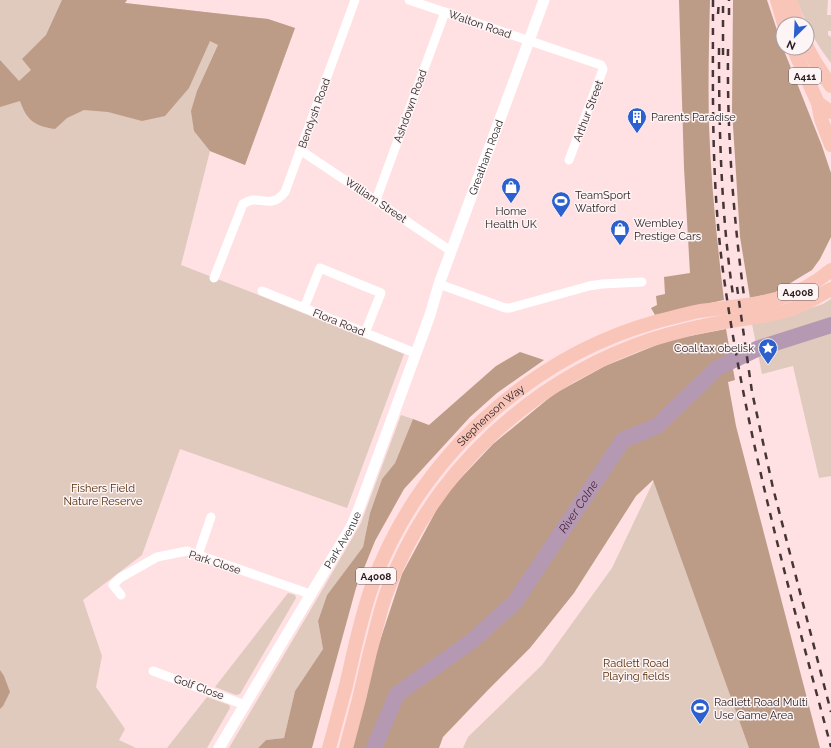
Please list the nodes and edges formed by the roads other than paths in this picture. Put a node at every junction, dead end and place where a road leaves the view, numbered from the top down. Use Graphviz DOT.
graph roads {
  1 [pos="354,0"];
  2 [pos="409,0"];
  3 [pos="544,0"];
  4 [pos="777,0"];
  5 [pos="445,12"];
  6 [pos="787,13"];
  7 [pos="529,41"];
  8 [pos="797,56"];
  9 [pos="813,56"];
  10 [pos="829,81"];
  11 [pos="818,103"];
  12 [pos="831,112"];
  13 [pos="831,145"];
  14 [pos="300,150"];
  15 [pos="569,160"];
  16 [pos="376,200"];
  17 [pos="451,251"];
  18 [pos="831,270"];
  19 [pos="214,278"];
  20 [pos="642,282"];
  21 [pos="439,284"];
  22 [pos="831,289"];
  23 [pos="262,291"];
  24 [pos="304,308"];
  25 [pos="430,314"];
  26 [pos="365,333"];
  27 [pos="415,353"];
  28 [pos="211,517"];
  29 [pos="198,555"];
  30 [pos="310,594"];
  31 [pos="121,595"];
  32 [pos="153,670"];
  33 [pos="245,704"];
  34 [pos="219,748"];
  35 [pos="329,748"];
  36 [pos="346,748"];
  1 -- 14 [label="street, Bendysh Road"];
  2 -- 5 [label="street, Walton Road"];
  3 -- 7 [label="street, Greatham Road"];
  4 -- 6 [label="main road"];
  5 -- 7 [label="street, Walton Road"];
  5 -- 16 [label="street, Ashdown Road"];
  7 -- 15 [label="street, Arthur Street"];
  7 -- 17 [label="street, Greatham Road"];
  8 -- 11 [label="main road, A411"];
  9 -- 10 [label="main road, A411"];
  11 -- 12 [label="main road"];
  11 -- 13 [label="main road, A411"];
  14 -- 16 [label="street, William Street"];
  14 -- 19 [label="street, Bendysh Road"];
  16 -- 17 [label="street, William Street"];
  17 -- 21 [label="street, Greatham Road"];
  18 -- 35 [label="main road, Stephenson Way / A4008"];
  20 -- 21 [label="street"];
  21 -- 25 [label="street, Greatham Road"];
  22 -- 36 [label="main road, Stephenson Way / A4008"];
  23 -- 24 [label="street, Flora Road"];
  24 -- 26 [label="street, Flora Road"];
  24 -- 26 [label="street"];
  25 -- 27 [label="street, Park Avenue"];
  26 -- 27 [label="street, Flora Road"];
  27 -- 30 [label="street, Park Avenue"];
  28 -- 29 [label="street"];
  29 -- 30 [label="street, Park Close"];
  29 -- 31 [label="street, Park Close"];
  30 -- 33 [label="street, Park Avenue"];
  32 -- 33 [label="street, Golf Close"];
  33 -- 34 [label="street, Park Avenue"];
}
